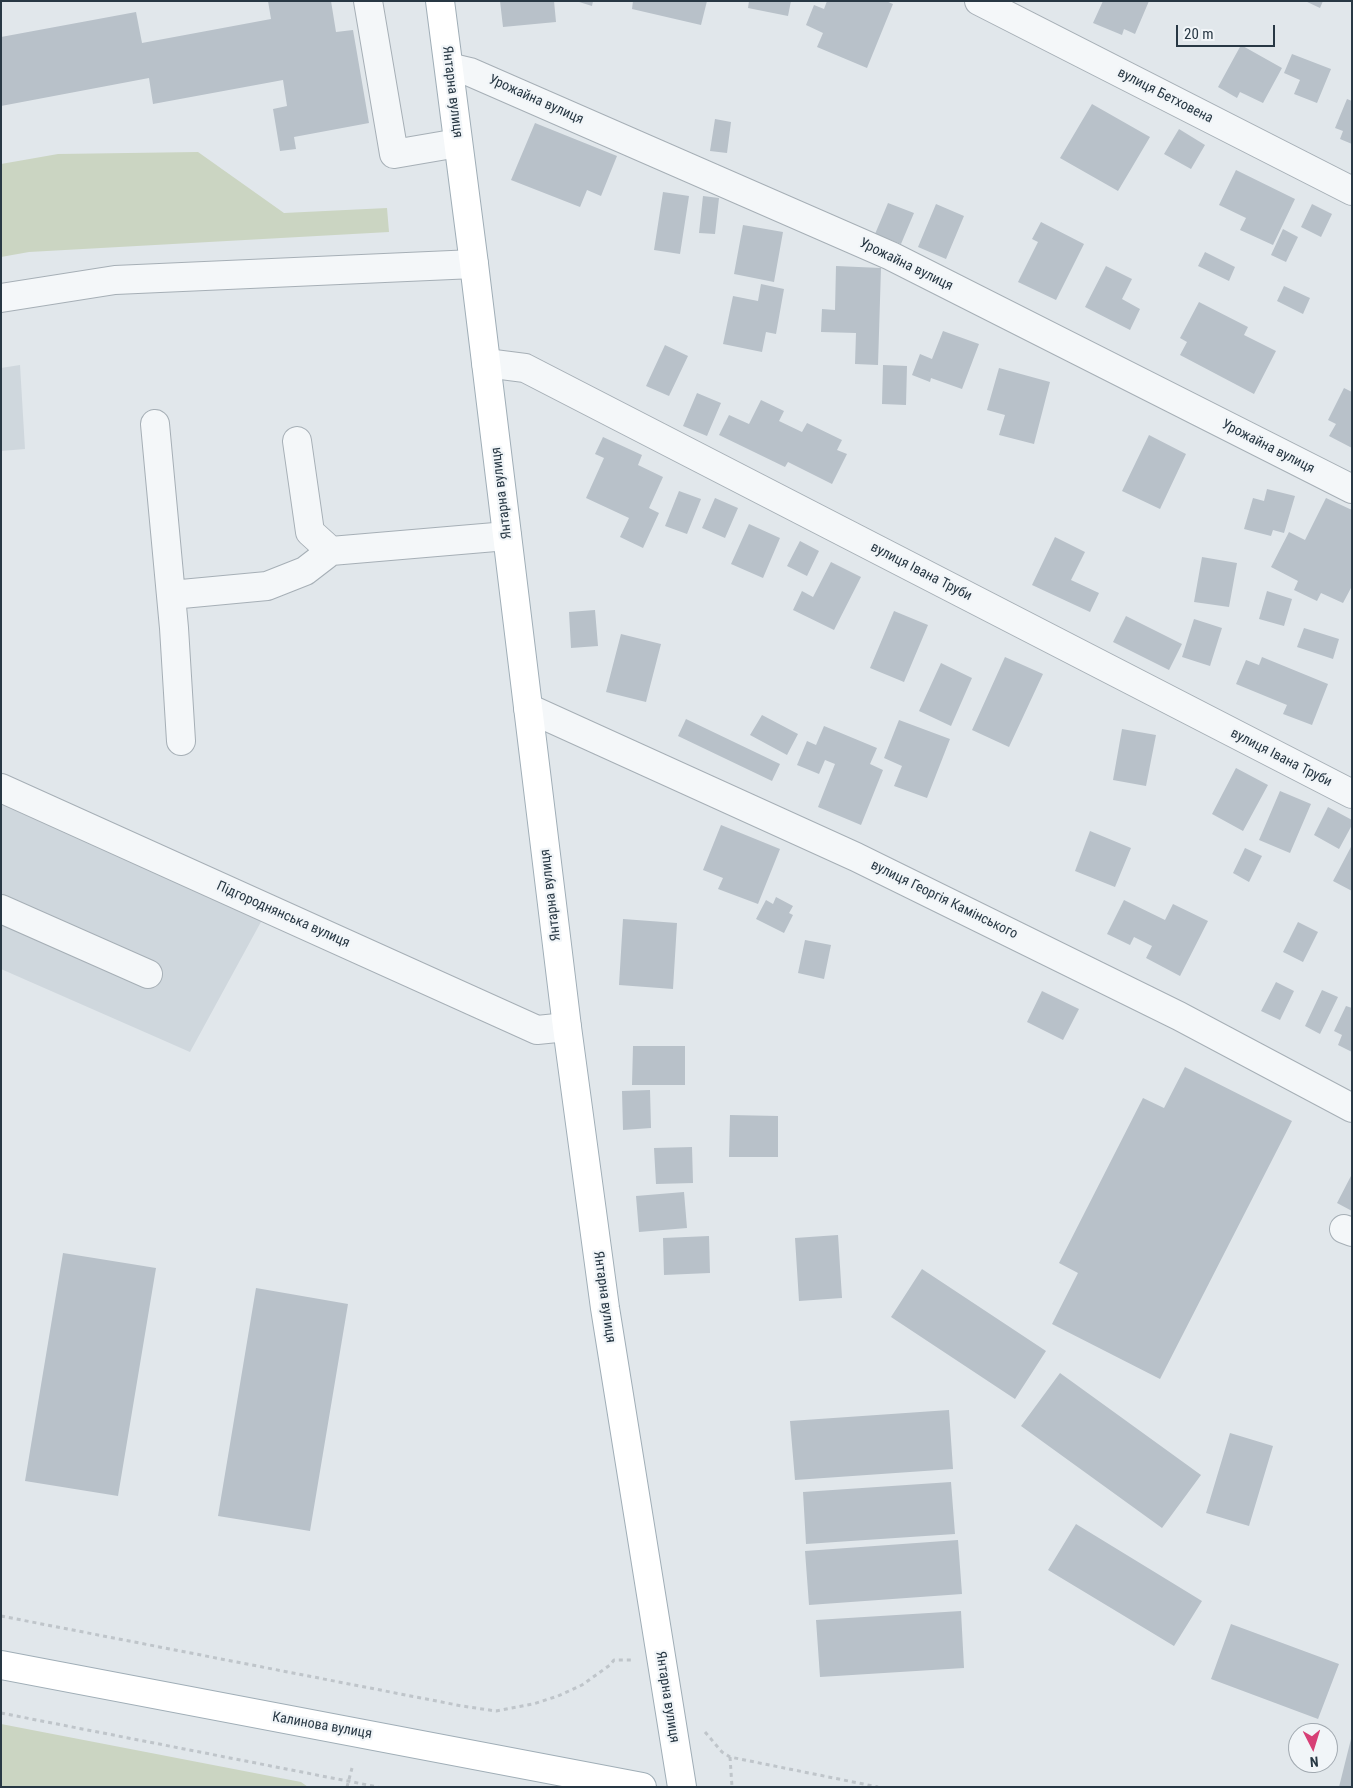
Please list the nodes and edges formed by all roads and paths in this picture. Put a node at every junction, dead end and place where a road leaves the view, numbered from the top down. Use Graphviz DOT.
graph roads {
  1 [pos="368,1"];
  2 [pos="440,1"];
  3 [pos="979,1"];
  4 [pos="449,68"];
  5 [pos="458,143"];
  6 [pos="1352,191"];
  7 [pos="474,264"];
  8 [pos="1,298"];
  9 [pos="486,363"];
  10 [pos="155,424"];
  11 [pos="297,441"];
  12 [pos="1352,489"];
  13 [pos="507,536"];
  14 [pos="332,551"];
  15 [pos="171,595"];
  16 [pos="528,708"];
  17 [pos="181,741"];
  18 [pos="1,788"];
  19 [pos="1352,794"];
  20 [pos="1,909"];
  21 [pos="148,974"];
  22 [pos="567,1027"];
  23 [pos="1352,1108"];
  24 [pos="1,1616"];
  25 [pos="660,1659"];
  26 [pos="1,1665"];
  27 [pos="1,1712"];
  28 [pos="704,1723"];
  29 [pos="730,1756"];
  30 [pos="352,1768"];
  31 [pos="348,1781"];
  32 [pos="347,1787"];
  33 [pos="378,1787"];
  34 [pos="642,1787"];
  35 [pos="682,1787"];
  36 [pos="732,1787"];
  37 [pos="878,1787"];
  1 -- 5 [label="street"];
  2 -- 4 [label="main road, Янтарна вулиця"];
  3 -- 6 [label="street, вулиця Бетховена"];
  4 -- 5 [label="main road, Янтарна вулиця"];
  4 -- 12 [label="street, Урожайна вулиця"];
  5 -- 7 [label="main road, Янтарна вулиця"];
  7 -- 8 [label="street"];
  7 -- 9 [label="main road, Янтарна вулиця"];
  9 -- 13 [label="main road, Янтарна вулиця"];
  9 -- 19 [label="street, вулиця Івана Труби"];
  10 -- 15 [label="street"];
  11 -- 14 [label="street"];
  13 -- 14 [label="street"];
  13 -- 16 [label="main road, Янтарна вулиця"];
  14 -- 15 [label="street"];
  15 -- 17 [label="street"];
  16 -- 22 [label="main road, Янтарна вулиця"];
  16 -- 23 [label="street, вулиця Георгія Камінського"];
  18 -- 22 [label="street, Підгороднянська вулиця"];
  20 -- 21 [label="street"];
  22 -- 25 [label="main road, Янтарна вулиця"];
  24 -- 25 [label="path"];
  25 -- 35 [label="main road, Янтарна вулиця"];
  26 -- 34 [label="main road, Калинова вулиця"];
  27 -- 31 [label="path"];
  28 -- 29 [label="path"];
  29 -- 36 [label="path"];
  29 -- 37 [label="path"];
  30 -- 31 [label="path"];
  31 -- 32 [label="path"];
  31 -- 33 [label="path"];
}
